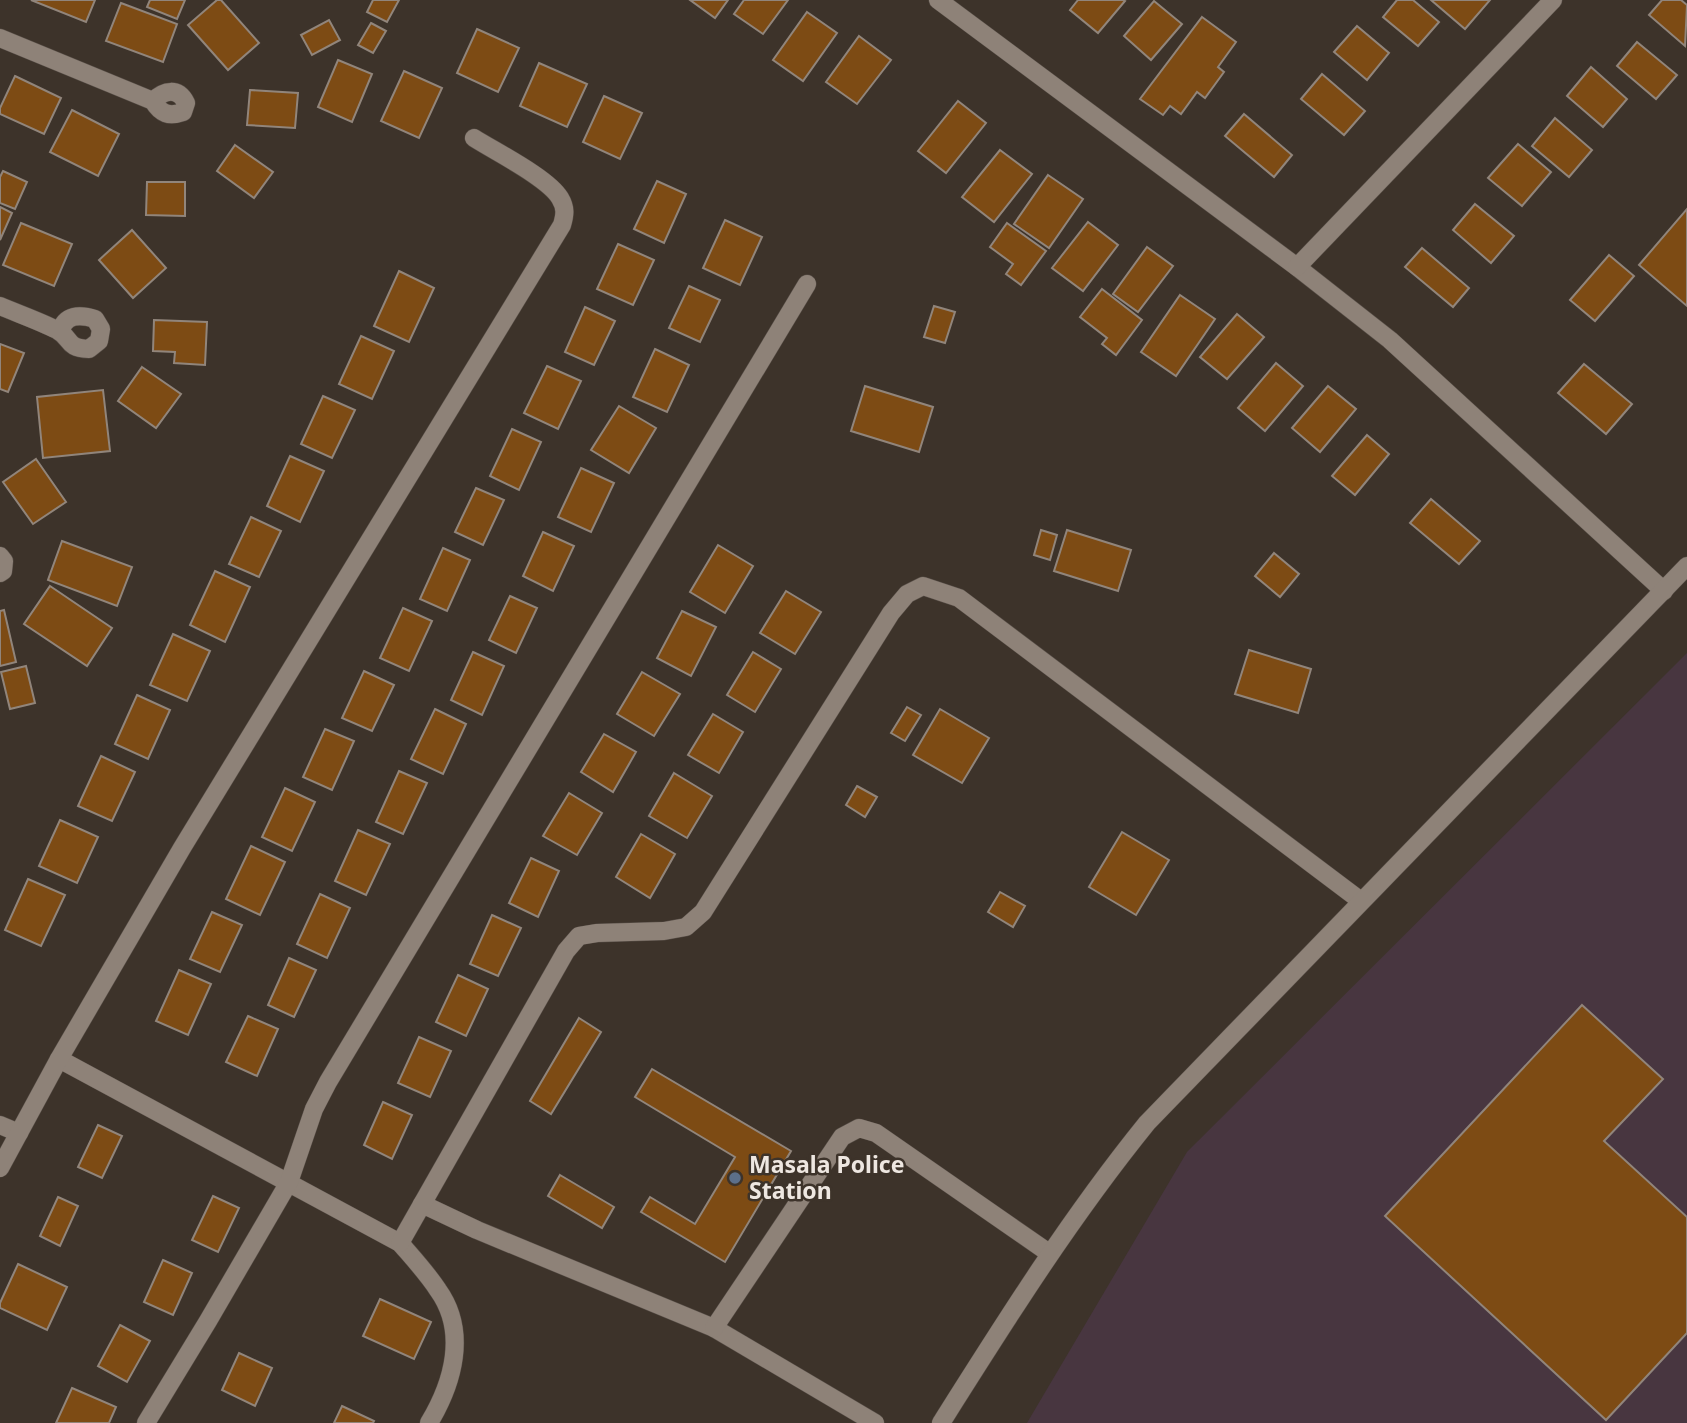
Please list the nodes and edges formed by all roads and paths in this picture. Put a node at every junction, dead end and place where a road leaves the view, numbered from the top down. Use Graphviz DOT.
graph roads {
  1 [pos="938,0"];
  2 [pos="1553,0"];
  3 [pos="0,38"];
  4 [pos="153,101"];
  5 [pos="474,138"];
  6 [pos="1297,267"];
  7 [pos="807,284"];
  8 [pos="0,306"];
  9 [pos="60,332"];
  10 [pos="0,556"];
  11 [pos="1687,566"];
  12 [pos="0,573"];
  13 [pos="1664,591"];
  14 [pos="1362,901"];
  15 [pos="59,1059"];
  16 [pos="0,1125"];
  17 [pos="19,1133"];
  18 [pos="0,1168"];
  19 [pos="289,1182"];
  20 [pos="422,1204"];
  21 [pos="400,1243"];
  22 [pos="1049,1254"];
  23 [pos="713,1328"];
  24 [pos="145,1423"];
  25 [pos="429,1423"];
  26 [pos="875,1423"];
  27 [pos="941,1423"];
  1 -- 6 [label="street"];
  2 -- 6 [label="street"];
  3 -- 4 [label="street"];
  5 -- 15 [label="street"];
  6 -- 13 [label="street"];
  7 -- 19 [label="street"];
  8 -- 9 [label="street"];
  10 -- 12 [label="street"];
  11 -- 13 [label="street"];
  13 -- 14 [label="street"];
  14 -- 20 [label="street"];
  14 -- 22 [label="street"];
  15 -- 17 [label="street"];
  15 -- 19 [label="street"];
  16 -- 17 [label="street"];
  17 -- 18 [label="street"];
  19 -- 21 [label="street"];
  19 -- 24 [label="street"];
  20 -- 21 [label="street"];
  20 -- 23 [label="street"];
  21 -- 25 [label="street"];
  22 -- 23 [label="street"];
  22 -- 27 [label="street"];
  23 -- 26 [label="street"];
}
